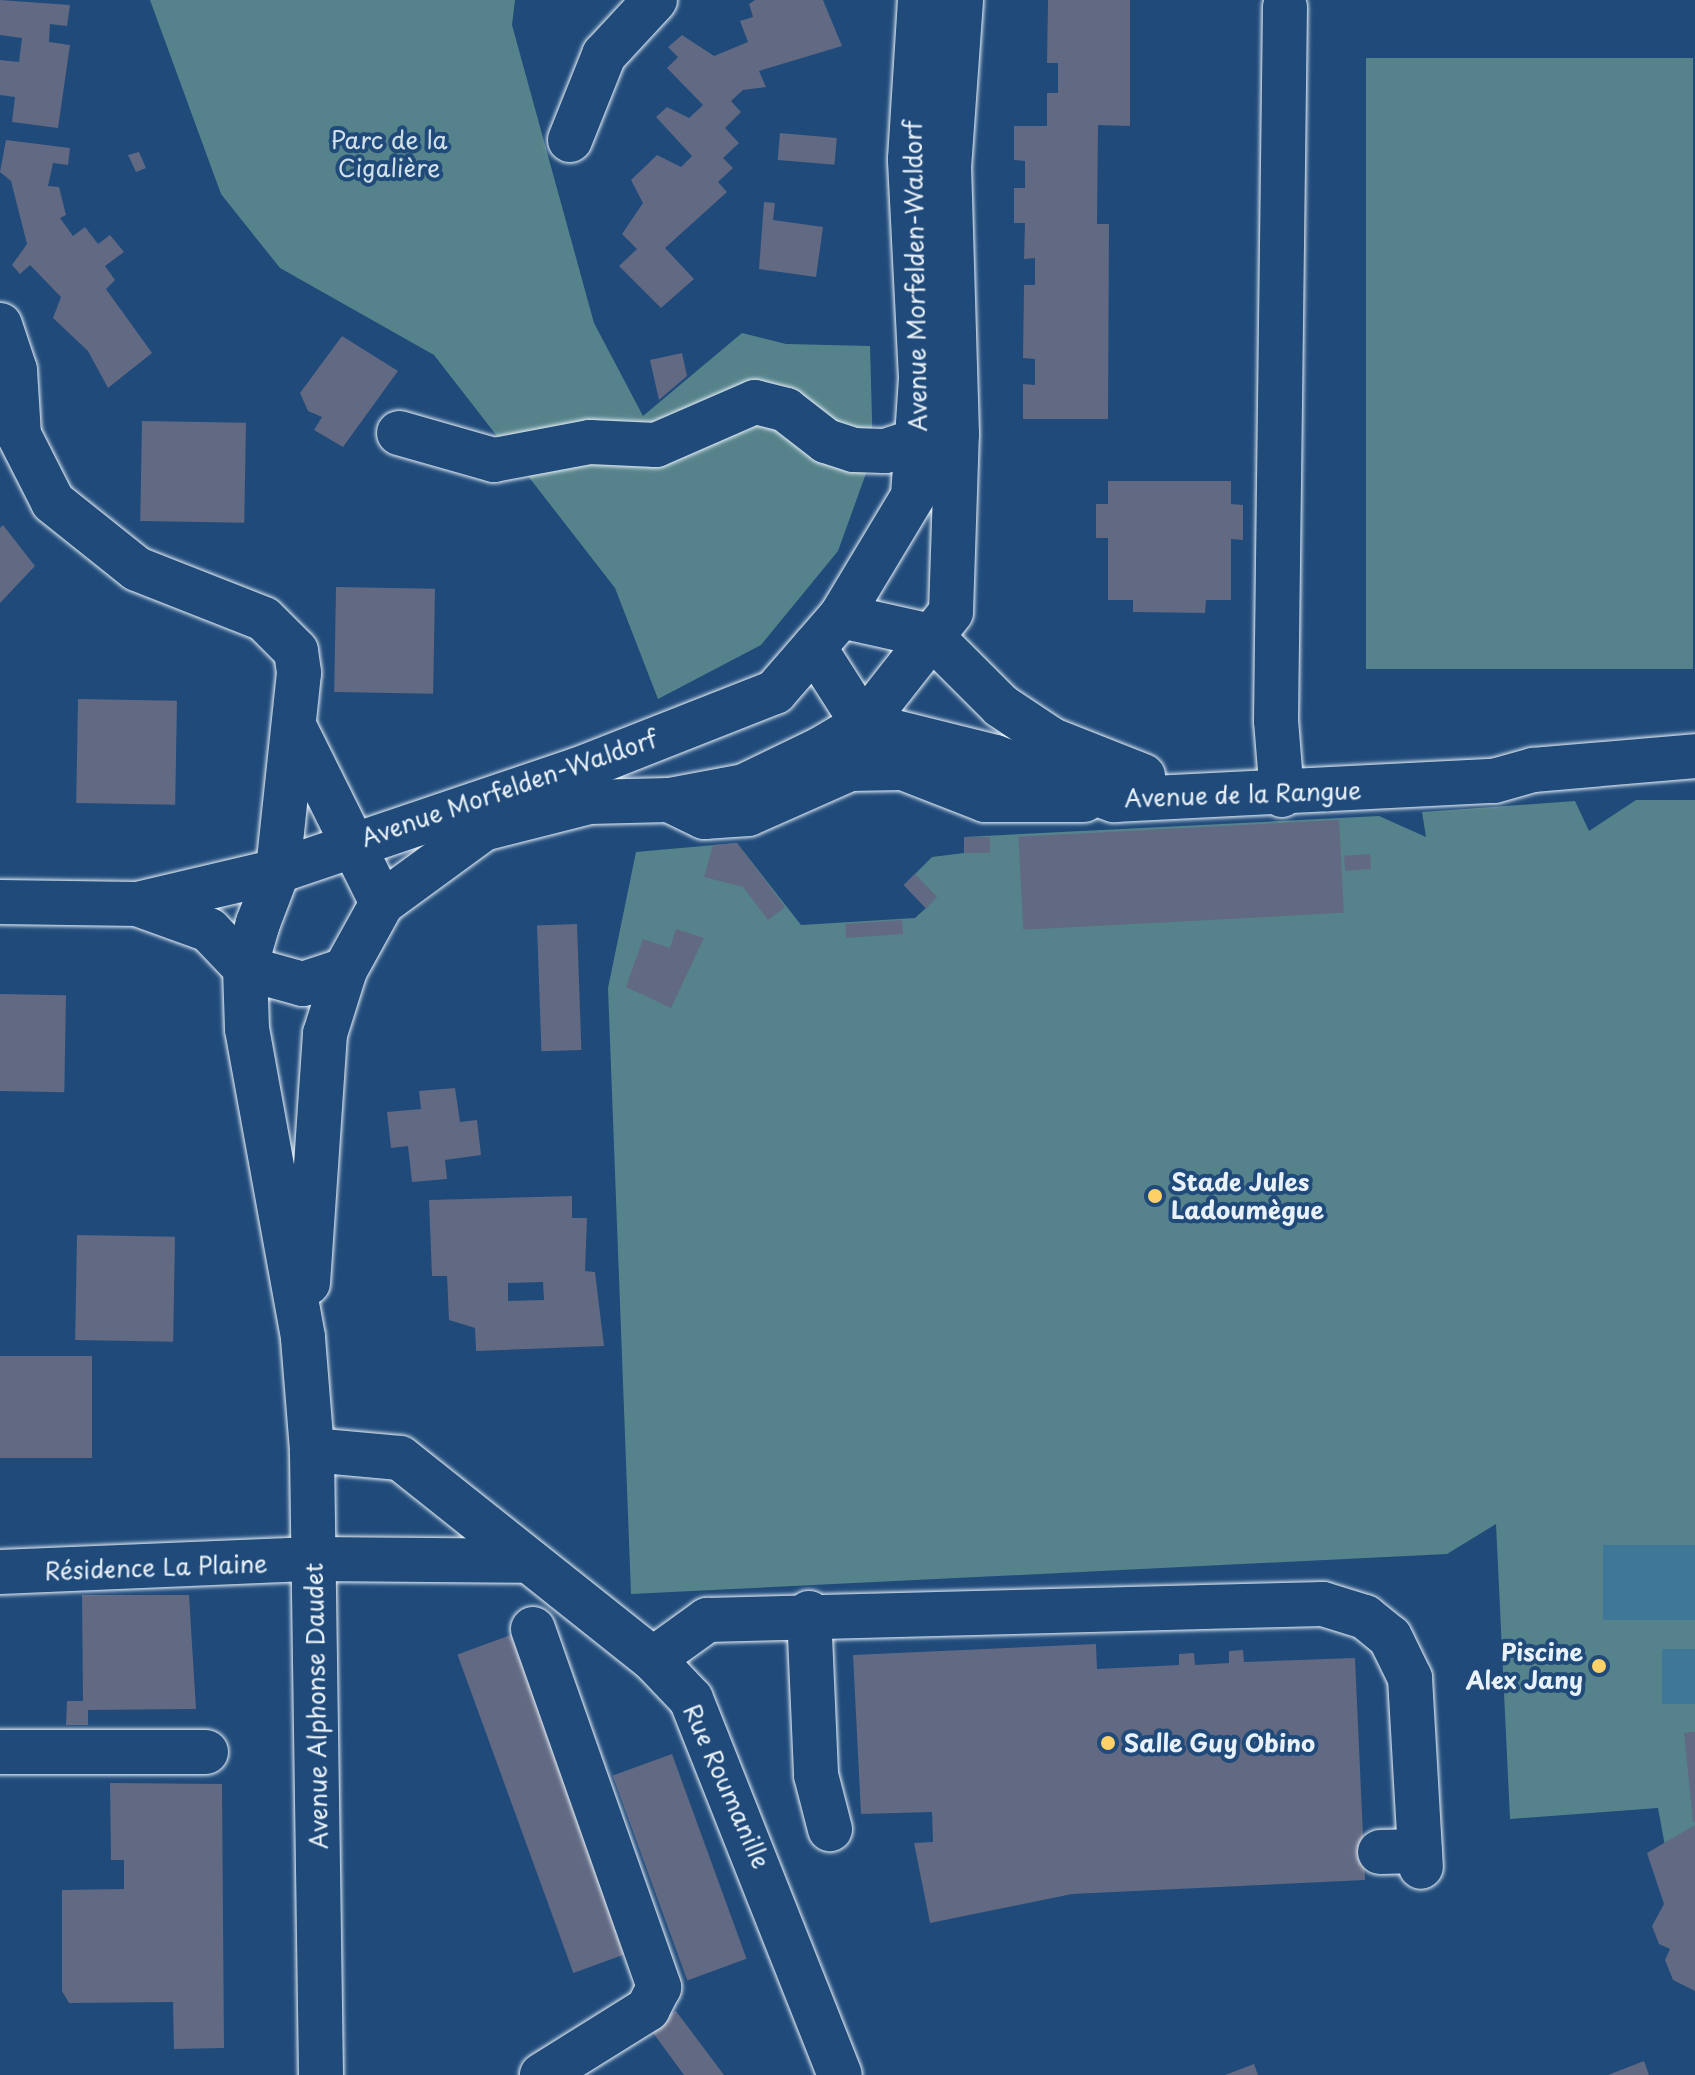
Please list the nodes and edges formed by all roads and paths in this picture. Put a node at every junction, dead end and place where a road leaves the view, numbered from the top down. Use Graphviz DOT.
graph roads {
  1 [pos="655,0"];
  2 [pos="920,0"];
  3 [pos="961,0"];
  4 [pos="1285,7"];
  5 [pos="570,140"];
  6 [pos="0,325"];
  7 [pos="399,433"];
  8 [pos="916,441"];
  9 [pos="9,443"];
  10 [pos="828,632"];
  11 [pos="931,636"];
  12 [pos="863,724"];
  13 [pos="296,727"];
  14 [pos="1695,756"];
  15 [pos="850,769"];
  16 [pos="1281,782"];
  17 [pos="669,800"];
  18 [pos="1114,800"];
  19 [pos="356,840"];
  20 [pos="278,871"];
  21 [pos="0,902"];
  22 [pos="382,903"];
  23 [pos="137,904"];
  24 [pos="245,968"];
  25 [pos="345,970"];
  26 [pos="303,1337"];
  27 [pos="312,1450"];
  28 [pos="313,1559"];
  29 [pos="525,1561"];
  30 [pos="0,1572"];
  31 [pos="809,1613"];
  32 [pos="533,1629"];
  33 [pos="653,1659"];
  34 [pos="0,1752"];
  35 [pos="206,1752"];
  36 [pos="830,1829"];
  37 [pos="1407,1857"];
  38 [pos="321,2075"];
  39 [pos="542,2075"];
  40 [pos="840,2075"];
  1 -- 5 [label="street"];
  2 -- 8 [label="street, Avenue Morfelden-Waldorf"];
  3 -- 11 [label="street, Avenue Morfelden-Waldorf"];
  4 -- 16 [label="street"];
  6 -- 9 [label="street"];
  7 -- 8 [label="street"];
  8 -- 10 [label="street, Avenue Morfelden-Waldorf"];
  9 -- 13 [label="street"];
  10 -- 11 [label="street"];
  10 -- 12 [label="street"];
  10 -- 19 [label="street, Avenue Morfelden-Waldorf"];
  11 -- 12 [label="street, Avenue Morfelden-Waldorf"];
  11 -- 16 [label="street, Avenue de la Rangue"];
  12 -- 15 [label="street"];
  12 -- 17 [label="street, Avenue Morfelden-Waldorf"];
  12 -- 18 [label="street, Avenue de la Rangue"];
  13 -- 19 [label="street"];
  13 -- 20 [label="street"];
  14 -- 16 [label="street, Avenue de la Rangue"];
  15 -- 17 [label="street"];
  15 -- 18 [label="street"];
  16 -- 18 [label="street, Avenue de la Rangue"];
  17 -- 22 [label="street, Avenue Morfelden-Waldorf"];
  19 -- 20 [label="street, Avenue Morfelden-Waldorf"];
  19 -- 22 [label="street"];
  20 -- 23 [label="street, Avenue Morfelden-Waldorf"];
  20 -- 24 [label="street"];
  21 -- 23 [label="street"];
  22 -- 25 [label="street, Avenue Morfelden-Waldorf"];
  23 -- 24 [label="street"];
  24 -- 25 [label="street"];
  24 -- 26 [label="street, Avenue Alphonse Daudet"];
  25 -- 26 [label="street, Avenue Alphonse Daudet"];
  26 -- 27 [label="street, Avenue Alphonse Daudet"];
  27 -- 28 [label="street, Avenue Alphonse Daudet"];
  27 -- 29 [label="street, Rue Roumanille"];
  28 -- 29 [label="street"];
  28 -- 30 [label="street, Résidence La Plaine"];
  28 -- 38 [label="street, Avenue Alphonse Daudet"];
  29 -- 33 [label="street, Rue Roumanille"];
  31 -- 33 [label="street"];
  31 -- 36 [label="street"];
  31 -- 37 [label="street"];
  32 -- 39 [label="street"];
  33 -- 40 [label="street, Rue Roumanille"];
  34 -- 35 [label="street"];
}
